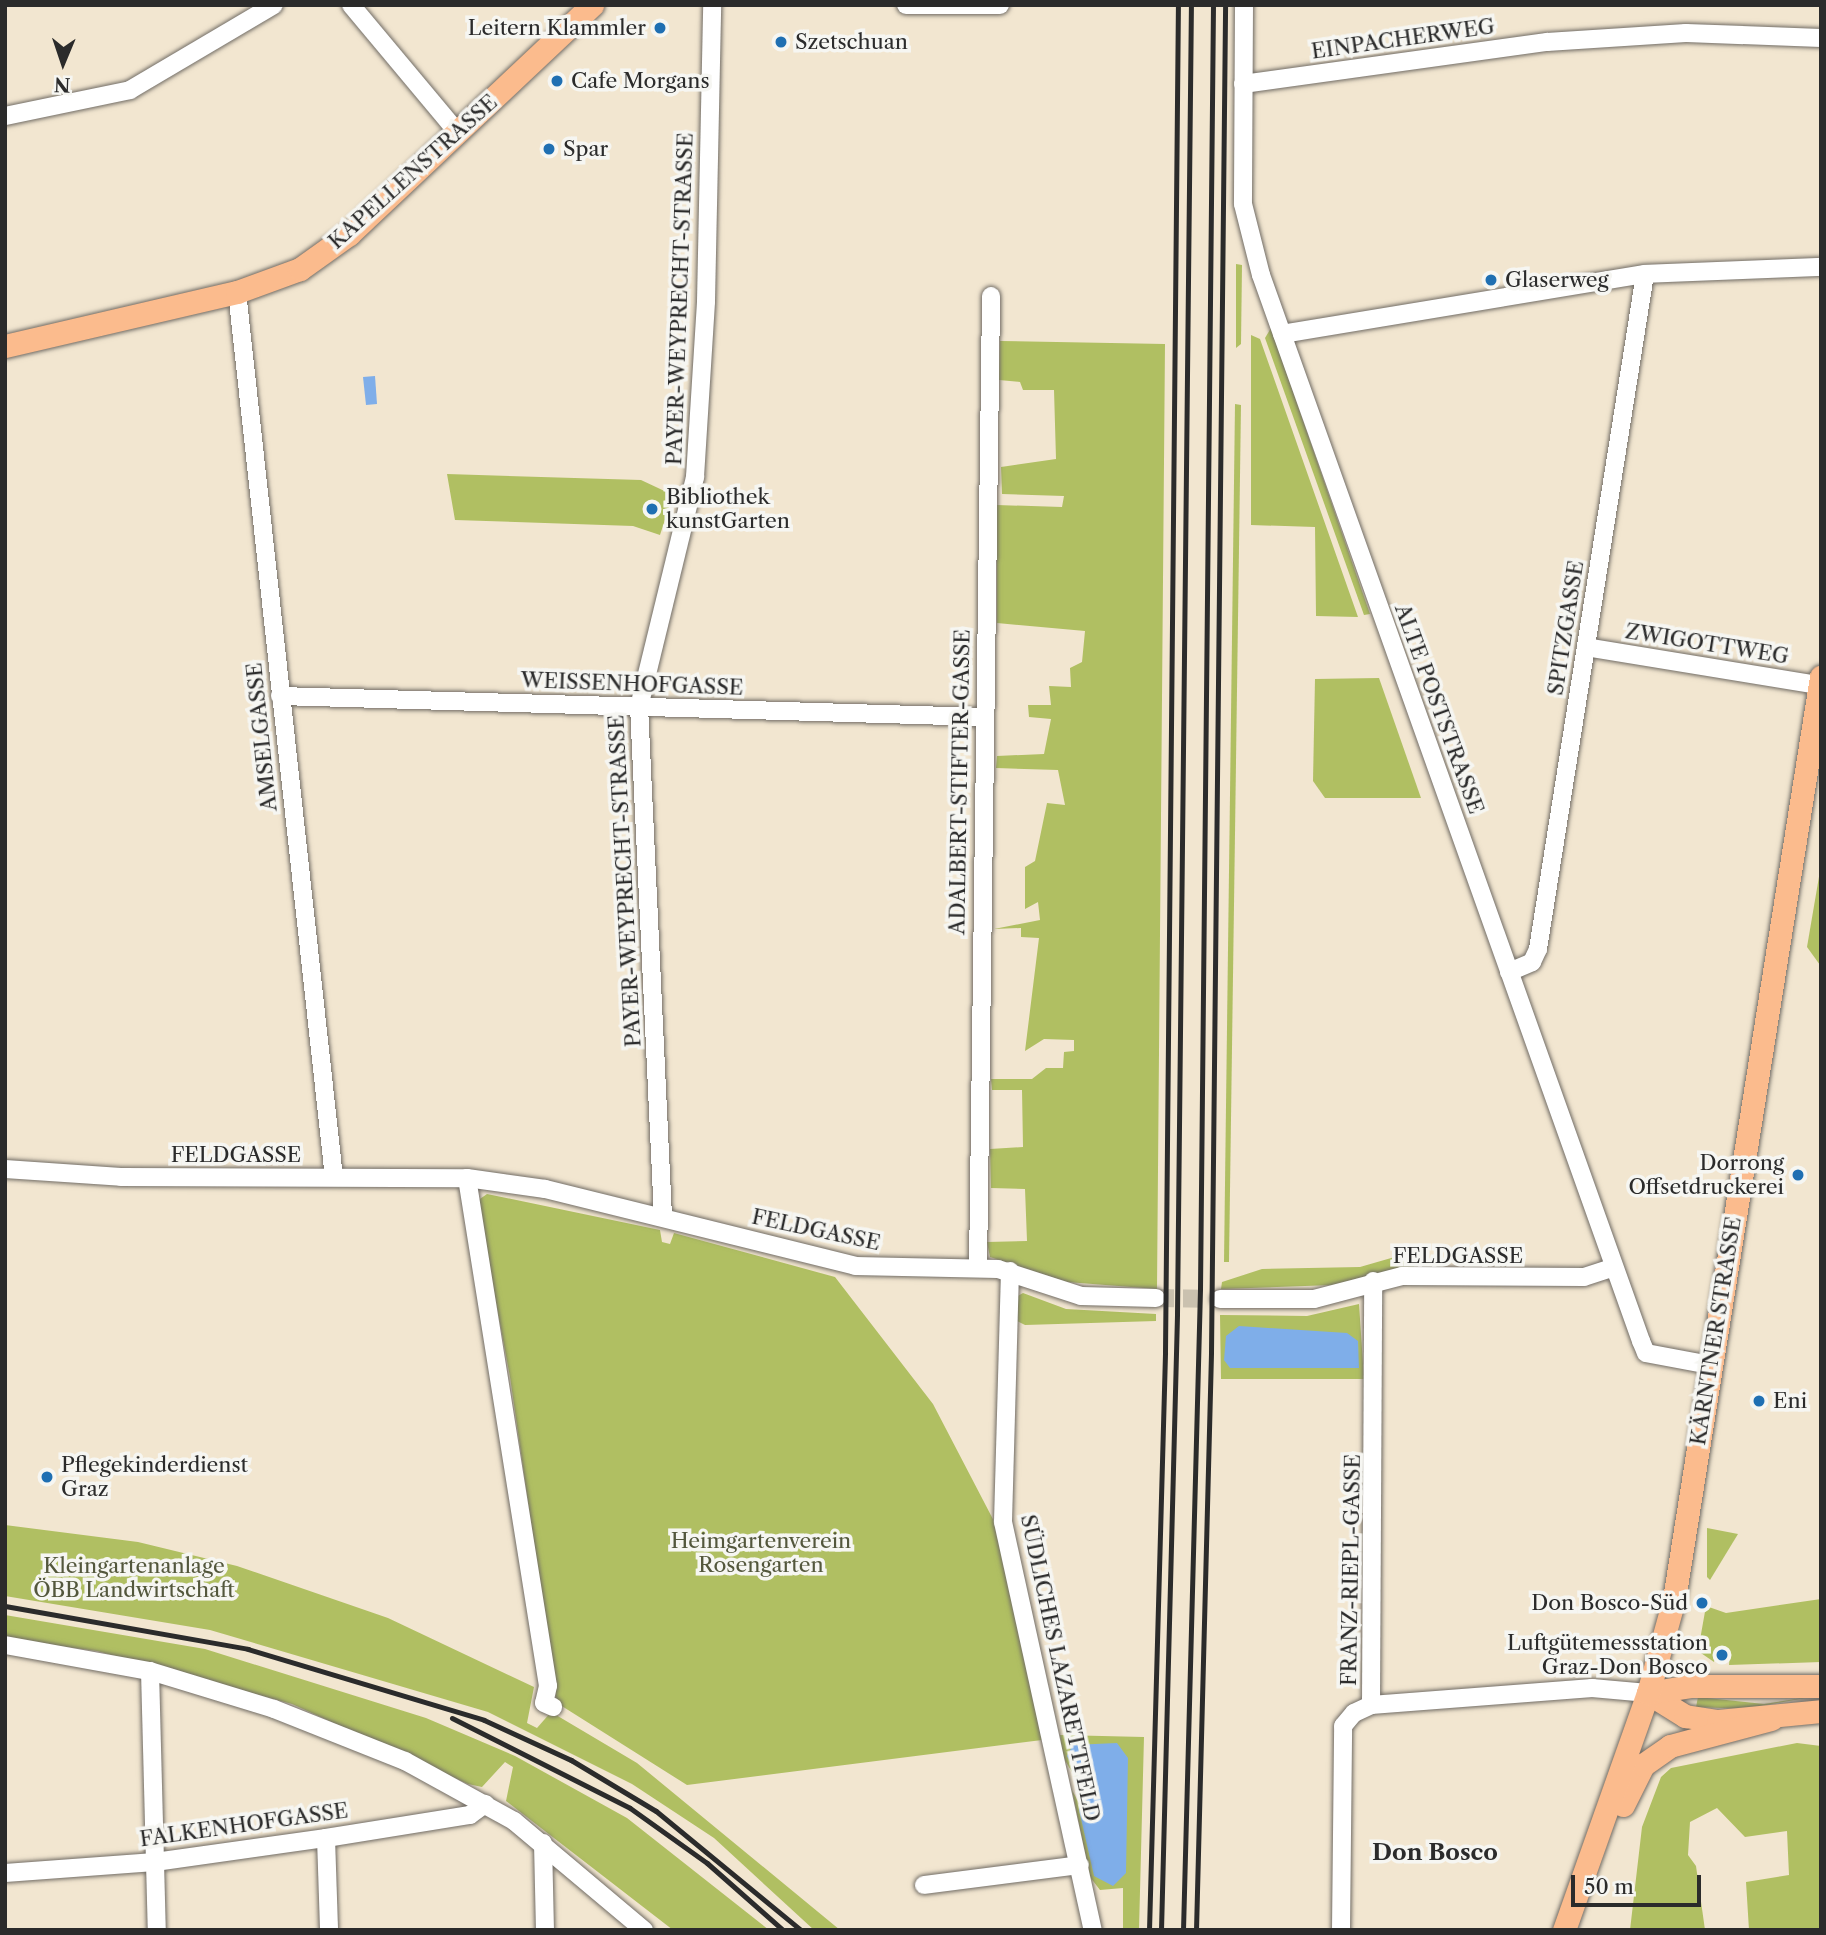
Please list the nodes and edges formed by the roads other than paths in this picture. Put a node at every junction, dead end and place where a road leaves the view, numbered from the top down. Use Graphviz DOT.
graph roads {
  1 [pos="274,5"];
  2 [pos="351,5"];
  3 [pos="592,5"];
  4 [pos="712,5"];
  5 [pos="906,5"];
  6 [pos="1244,5"];
  7 [pos="1000,7"];
  8 [pos="1821,38"];
  9 [pos="1243,84"];
  10 [pos="5,116"];
  11 [pos="459,134"];
  12 [pos="1821,267"];
  13 [pos="1645,274"];
  14 [pos="237,292"];
  15 [pos="991,296"];
  16 [pos="1282,334"];
  17 [pos="5,346"];
  18 [pos="1586,647"];
  19 [pos="1820,681"];
  20 [pos="280,696"];
  21 [pos="639,707"];
  22 [pos="983,717"];
  23 [pos="1509,972"];
  24 [pos="5,1170"];
  25 [pos="334,1177"];
  26 [pos="467,1178"];
  27 [pos="663,1217"];
  28 [pos="978,1268"];
  29 [pos="1612,1268"];
  30 [pos="1010,1271"];
  31 [pos="1373,1281"];
  32 [pos="1156,1298"];
  33 [pos="1220,1300"];
  34 [pos="1710,1365"];
  35 [pos="5,1644"];
  36 [pos="150,1671"];
  37 [pos="1821,1686"];
  38 [pos="1648,1693"];
  39 [pos="1371,1705"];
  40 [pos="553,1707"];
  41 [pos="1821,1711"];
  42 [pos="1771,1719"];
  43 [pos="485,1804"];
  44 [pos="326,1838"];
  45 [pos="543,1843"];
  46 [pos="155,1862"];
  47 [pos="1080,1865"];
  48 [pos="5,1873"];
  49 [pos="1584,1882"];
  50 [pos="925,1885"];
  51 [pos="157,1930"];
  52 [pos="329,1930"];
  53 [pos="545,1930"];
  54 [pos="644,1930"];
  55 [pos="1093,1930"];
  56 [pos="1341,1930"];
  57 [pos="1564,1930"];
  1 -- 10 [label="street"];
  2 -- 11 [label="street"];
  3 -- 11 [label="main road, KAPELLENSTRASSE"];
  4 -- 21 [label="street, PAYER-WEYPRECHT-STRASSE"];
  5 -- 7 [label="street"];
  6 -- 9 [label="street, ALTE POSTSTRASSE"];
  8 -- 9 [label="street, EINPACHERWEG"];
  9 -- 16 [label="street, ALTE POSTSTRASSE"];
  11 -- 14 [label="main road, KAPELLENSTRASSE"];
  12 -- 13 [label="street"];
  13 -- 16 [label="street"];
  13 -- 18 [label="street, SPITZGASSE"];
  14 -- 17 [label="main road, KAPELLENSTRASSE"];
  14 -- 20 [label="street, AMSELGASSE"];
  15 -- 22 [label="street, ADALBERT-STIFTER-GASSE"];
  16 -- 23 [label="street, ALTE POSTSTRASSE"];
  18 -- 19 [label="street, ZWIGOTTWEG"];
  18 -- 23 [label="street, SPITZGASSE"];
  19 -- 34 [label="main road, KÄRNTNER STRASSE"];
  20 -- 21 [label="street, WEISSENHOFGASSE"];
  20 -- 25 [label="street, AMSELGASSE"];
  21 -- 22 [label="street, WEISSENHOFGASSE"];
  21 -- 27 [label="street, PAYER-WEYPRECHT-STRASSE"];
  22 -- 28 [label="street, ADALBERT-STIFTER-GASSE"];
  23 -- 29 [label="street, ALTE POSTSTRASSE"];
  24 -- 25 [label="street, FELDGASSE"];
  25 -- 26 [label="street, FELDGASSE"];
  26 -- 27 [label="street, FELDGASSE"];
  26 -- 40 [label="street"];
  27 -- 28 [label="street, FELDGASSE"];
  28 -- 30 [label="street, FELDGASSE"];
  29 -- 31 [label="street, FELDGASSE"];
  29 -- 34 [label="street, ALTE POSTSTRASSE"];
  30 -- 32 [label="street, FELDGASSE"];
  30 -- 47 [label="street, SÜDLICHES LAZARETTFELD"];
  31 -- 33 [label="street, FELDGASSE"];
  31 -- 39 [label="street, FRANZ-RIEPL-GASSE"];
  34 -- 38 [label="main road, KÄRNTNER STRASSE"];
  35 -- 36 [label="street"];
  36 -- 43 [label="street"];
  36 -- 46 [label="street"];
  37 -- 38 [label="main road"];
  38 -- 39 [label="street"];
  38 -- 42 [label="main road"];
  38 -- 49 [label="main road, KÄRNTNER STRASSE"];
  39 -- 56 [label="street, FRANZ-RIEPL-GASSE"];
  41 -- 42 [label="main road"];
  42 -- 49 [label="main road"];
  43 -- 44 [label="street, FALKENHOFGASSE"];
  43 -- 45 [label="street"];
  44 -- 46 [label="street, FALKENHOFGASSE"];
  44 -- 52 [label="street"];
  45 -- 53 [label="street"];
  45 -- 54 [label="street"];
  46 -- 48 [label="street, FALKENHOFGASSE"];
  46 -- 51 [label="street"];
  47 -- 50 [label="street"];
  47 -- 55 [label="street, SÜDLICHES LAZARETTFELD"];
  49 -- 57 [label="main road, KÄRNTNER STRASSE"];
}
